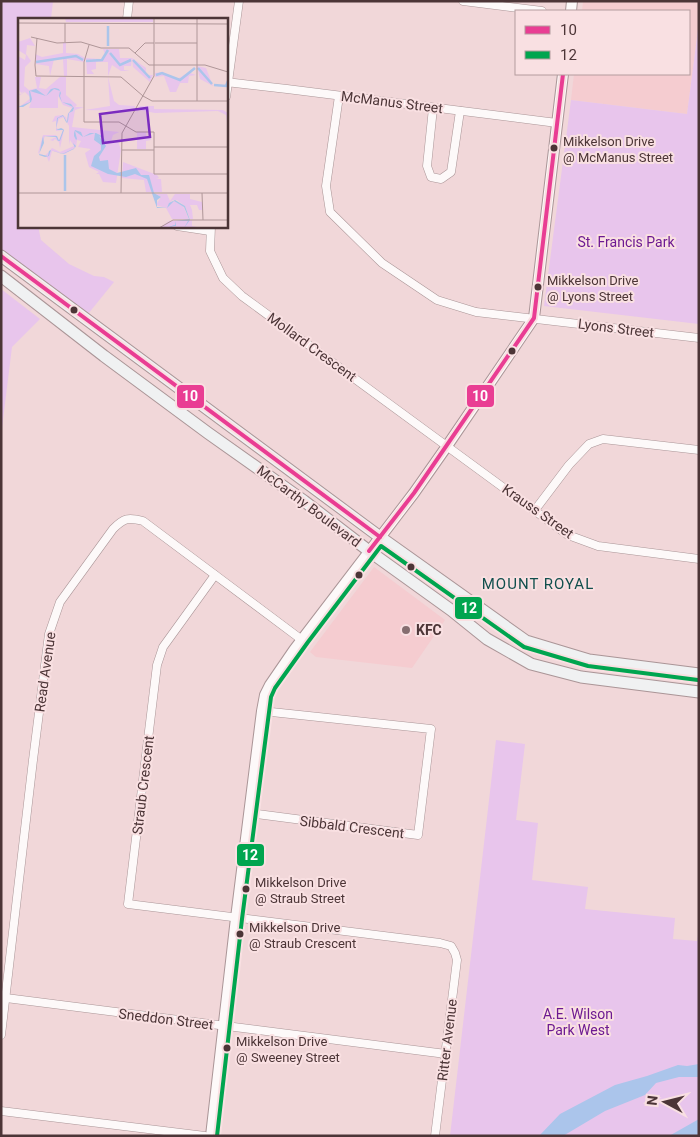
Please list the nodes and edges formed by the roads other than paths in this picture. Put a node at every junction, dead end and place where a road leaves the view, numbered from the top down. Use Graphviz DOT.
graph roads {
  1 [pos="129,1"];
  2 [pos="239,1"];
  3 [pos="463,1"];
  4 [pos="534,10"];
  5 [pos="127,18"];
  6 [pos="228,75"];
  7 [pos="563,75"];
  8 [pos="228,82"];
  9 [pos="339,96"];
  10 [pos="433,108"];
  11 [pos="460,111"];
  12 [pos="557,123"];
  13 [pos="210,229"];
  14 [pos="1,256"];
  15 [pos="1,276"];
  16 [pos="534,318"];
  17 [pos="699,338"];
  18 [pos="447,446"];
  19 [pos="699,450"];
  20 [pos="535,510"];
  21 [pos="380,537"];
  22 [pos="369,551"];
  23 [pos="699,559"];
  24 [pos="215,574"];
  25 [pos="302,640"];
  26 [pos="699,674"];
  27 [pos="699,692"];
  28 [pos="262,711"];
  29 [pos="249,814"];
  30 [pos="236,918"];
  31 [pos="6,998"];
  32 [pos="223,1026"];
  33 [pos="1,1035"];
  34 [pos="446,1054"];
  35 [pos="1,1110"];
  36 [pos="205,1136"];
  37 [pos="211,1136"];
  38 [pos="435,1136"];
  1 -- 5 [label="street"];
  2 -- 6 [label="street"];
  3 -- 4 [label="street"];
  7 -- 12 [label="street"];
  8 -- 9 [label="street, McManus Street"];
  9 -- 10 [label="street, McManus Street"];
  9 -- 16 [label="street, Lyons Street"];
  10 -- 11 [label="street, McManus Street"];
  10 -- 11 [label="street"];
  11 -- 12 [label="street, McManus Street"];
  12 -- 16 [label="street"];
  13 -- 18 [label="street, Mollard Crescent"];
  14 -- 21 [label="main road, McCarthy Boulevard"];
  15 -- 22 [label="main road, McCarthy Boulevard"];
  16 -- 17 [label="street, Lyons Street"];
  16 -- 18 [label="street"];
  18 -- 20 [label="street, Krauss Street"];
  18 -- 21 [label="street"];
  19 -- 20 [label="street"];
  20 -- 23 [label="street, Krauss Street"];
  21 -- 22 [label="street"];
  21 -- 26 [label="main road, McCarthy Boulevard"];
  22 -- 25 [label="street"];
  22 -- 27 [label="main road, McCarthy Boulevard"];
  24 -- 25 [label="street, Read Avenue"];
  24 -- 30 [label="street, Straub Crescent"];
  24 -- 31 [label="street, Read Avenue"];
  25 -- 28 [label="street"];
  28 -- 29 [label="street"];
  28 -- 29 [label="street, Sibbald Crescent"];
  29 -- 30 [label="street"];
  30 -- 32 [label="street"];
  30 -- 34 [label="street, Ritter Avenue"];
  31 -- 32 [label="street, Sneddon Street"];
  31 -- 33 [label="street, Read Avenue"];
  32 -- 34 [label="street, Sneddon Street"];
  32 -- 37 [label="street"];
  34 -- 38 [label="street, Ritter Avenue"];
  35 -- 36 [label="street"];
}
